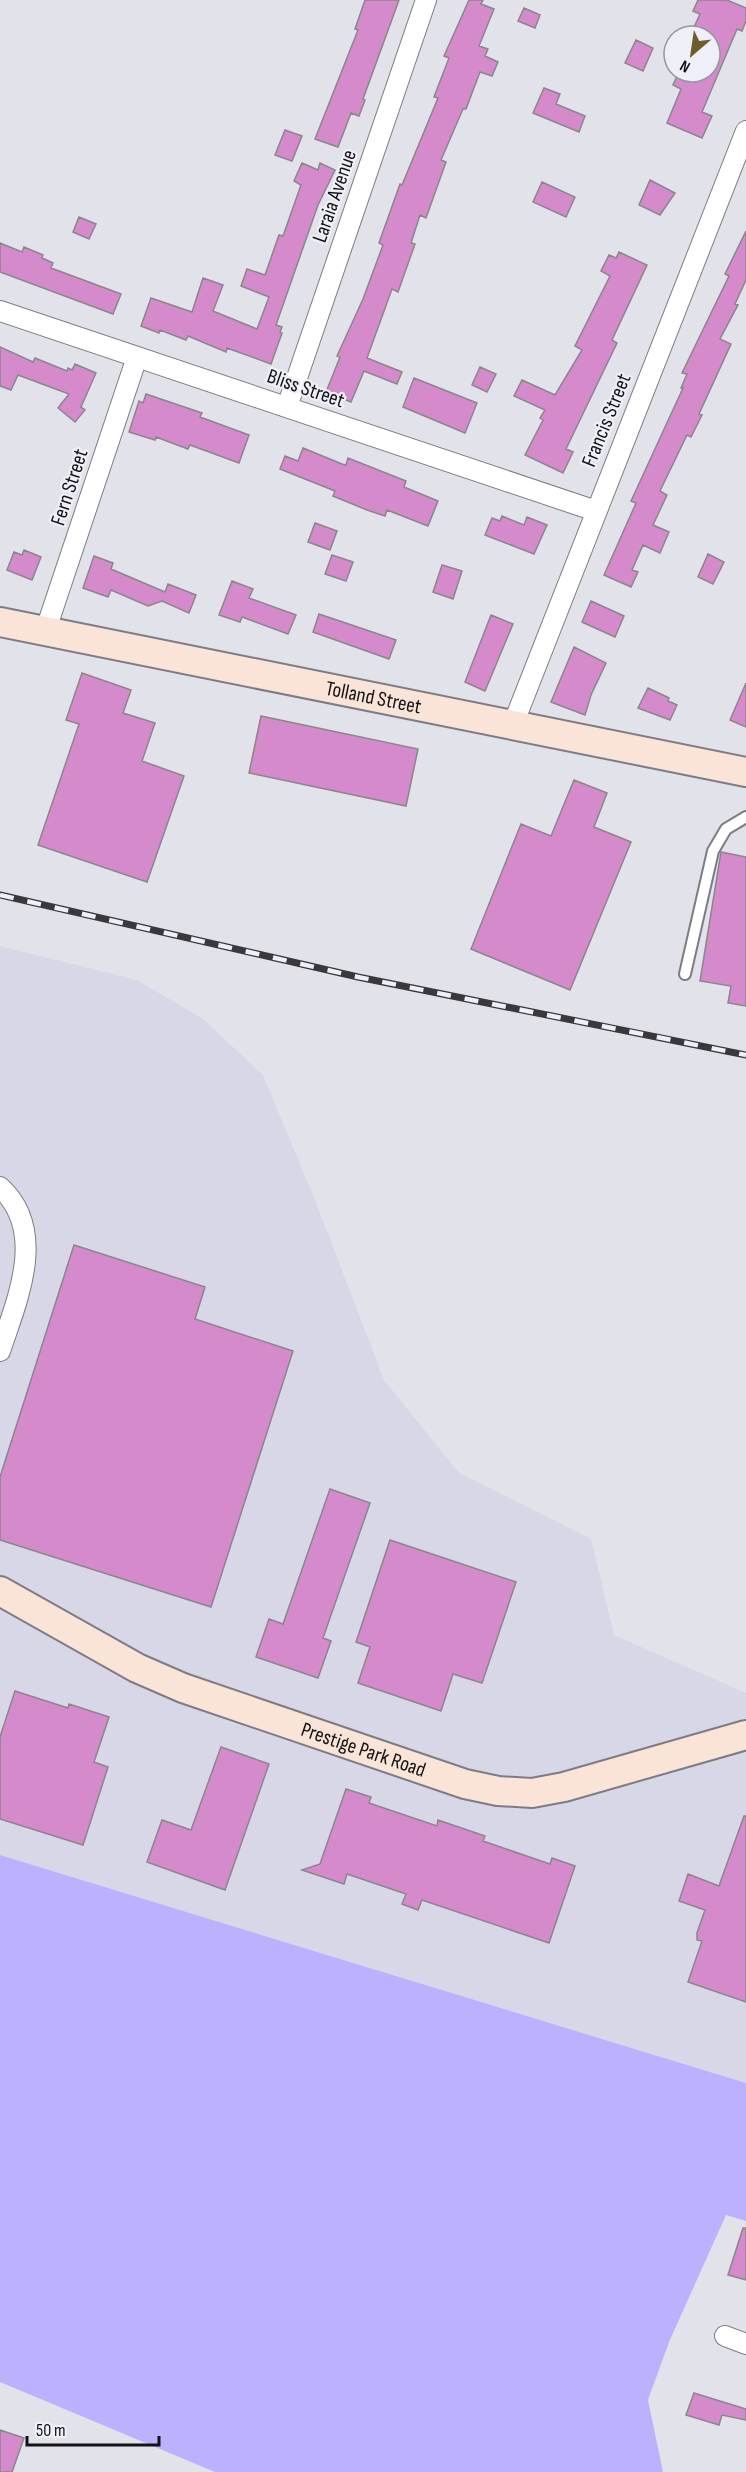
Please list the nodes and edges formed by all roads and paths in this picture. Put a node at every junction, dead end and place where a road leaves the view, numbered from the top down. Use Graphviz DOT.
graph roads {
  1 [pos="426,0"];
  2 [pos="746,131"];
  3 [pos="0,311"];
  4 [pos="137,357"];
  5 [pos="287,407"];
  6 [pos="596,511"];
  7 [pos="0,622"];
  8 [pos="45,632"];
  9 [pos="512,727"];
  10 [pos="746,772"];
  11 [pos="746,817"];
  12 [pos="685,974"];
  13 [pos="0,1187"];
  14 [pos="0,1351"];
  15 [pos="0,1591"];
  16 [pos="746,1734"];
  17 [pos="725,2336"];
  18 [pos="746,2344"];
  1 -- 5 [label="street, Laraia Avenue"];
  2 -- 6 [label="street, Francis Street"];
  3 -- 4 [label="street, Bliss Street"];
  4 -- 5 [label="street, Bliss Street"];
  4 -- 8 [label="street, Fern Street"];
  5 -- 6 [label="street, Bliss Street"];
  6 -- 9 [label="street, Francis Street"];
  7 -- 8 [label="street, Tolland Street"];
  8 -- 9 [label="street, Tolland Street"];
  9 -- 10 [label="street, Tolland Street"];
  11 -- 12 [label="lane"];
  13 -- 14 [label="street"];
  15 -- 16 [label="street, Prestige Park Road"];
  17 -- 18 [label="street"];
}
